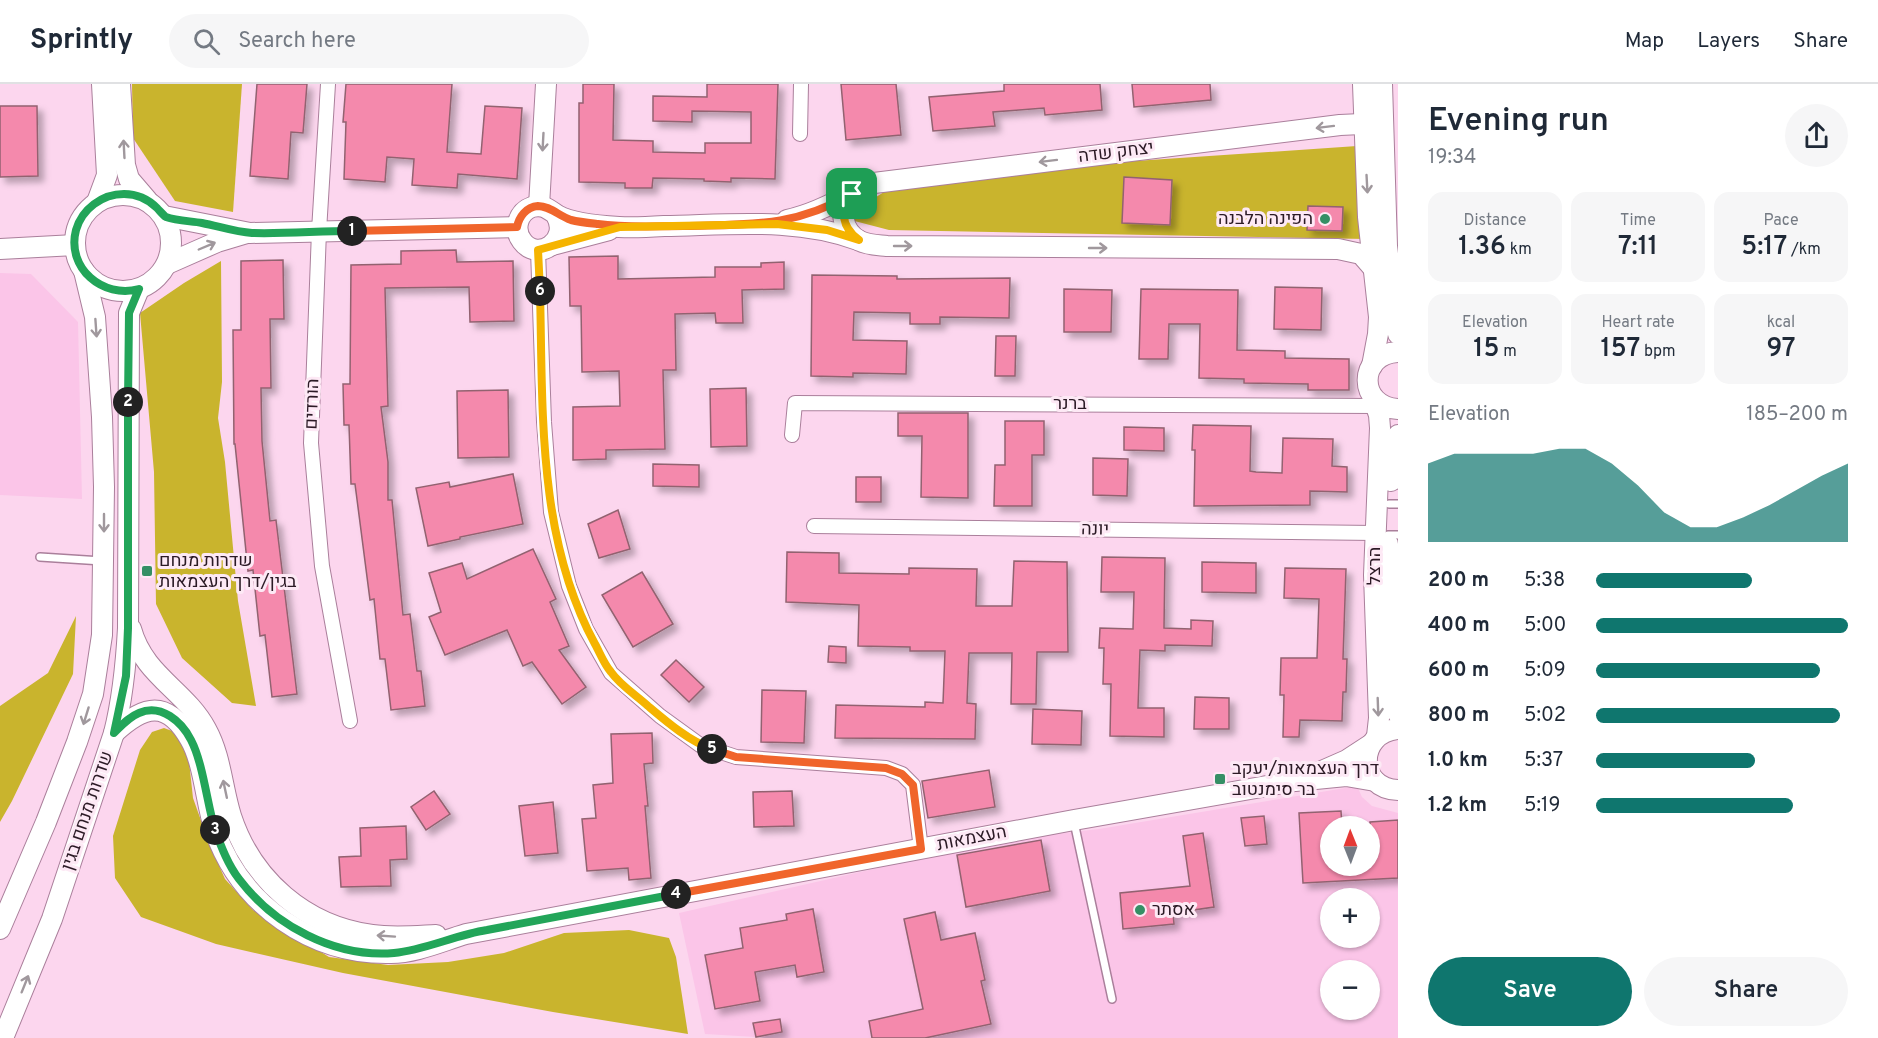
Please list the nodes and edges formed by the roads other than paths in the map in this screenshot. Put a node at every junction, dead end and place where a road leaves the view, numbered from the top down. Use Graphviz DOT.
graph roads {
  1 [pos="102,84"];
  2 [pos="120,84"];
  3 [pos="328,84"];
  4 [pos="546,84"];
  5 [pos="801,84"];
  6 [pos="1363,84"];
  7 [pos="1382,84"];
  8 [pos="1374,123"];
  9 [pos="800,134"];
  10 [pos="852,194"];
  11 [pos="147,200"];
  12 [pos="97,202"];
  13 [pos="548,210"];
  14 [pos="164,216"];
  15 [pos="770,224"];
  16 [pos="517,227"];
  17 [pos="620,227"];
  18 [pos="319,231"];
  19 [pos="250,233"];
  20 [pos="859,240"];
  21 [pos="75,245"];
  22 [pos="545,247"];
  23 [pos="0,249"];
  24 [pos="167,264"];
  25 [pos="1374,269"];
  26 [pos="84,271"];
  27 [pos="139,289"];
  28 [pos="1398,334"];
  29 [pos="1398,352"];
  30 [pos="1372,366"];
  31 [pos="1374,402"];
  32 [pos="1398,410"];
  33 [pos="792,435"];
  34 [pos="1398,435"];
  35 [pos="1394,504"];
  36 [pos="814,526"];
  37 [pos="1387,534"];
  38 [pos="40,557"];
  39 [pos="104,561"];
  40 [pos="128,619"];
  41 [pos="1398,714"];
  42 [pos="350,721"];
  43 [pos="1398,729"];
  44 [pos="114,733"];
  45 [pos="1374,740"];
  46 [pos="1295,781"];
  47 [pos="1375,781"];
  48 [pos="1398,790"];
  49 [pos="1074,820"];
  50 [pos="921,849"];
  51 [pos="0,929"];
  52 [pos="466,933"];
  53 [pos="1112,999"];
  54 [pos="3,1038"];
  1 -- 12 [label="street"];
  11 -- 2 [label="street, one-way"];
  3 -- 18 [label="street, הורדים"];
  4 -- 13 [label="street, one-way"];
  5 -- 9 [label="street"];
  6 -- 8 [label="street"];
  7 -- 8 [label="street"];
  8 -- 10 [label="street, יצחק שדה, one-way"];
  8 -- 25 [label="street, one-way"];
  8 -- 28 [label="street"];
  10 -- 15 [label="street, יצחק שדה"];
  10 -- 20 [label="street"];
  11 -- 12 [label="street"];
  11 -- 14 [label="street"];
  12 -- 21 [label="street"];
  13 -- 16 [label="street"];
  13 -- 17 [label="street, יצחק שדה"];
  13 -- 22 [label="street"];
  14 -- 19 [label="street"];
  14 -- 24 [label="street"];
  15 -- 17 [label="street, יצחק שדה"];
  15 -- 20 [label="street, יצחק שדה"];
  16 -- 18 [label="street"];
  16 -- 22 [label="street"];
  17 -- 22 [label="street, יצחק שדה"];
  18 -- 19 [label="street"];
  18 -- 42 [label="street, הורדים"];
  24 -- 19 [label="street, one-way"];
  20 -- 25 [label="street, יצחק שדה, one-way"];
  21 -- 23 [label="street"];
  21 -- 26 [label="street"];
  22 -- 50 [label="street"];
  24 -- 27 [label="street"];
  25 -- 30 [label="street"];
  26 -- 27 [label="street"];
  26 -- 39 [label="street, שדרות מנחם בגין, one-way"];
  27 -- 40 [label="street, שדרות מנחם בגין"];
  29 -- 30 [label="street"];
  30 -- 31 [label="street, הרצל"];
  31 -- 32 [label="street"];
  31 -- 33 [label="street, ברנר"];
  31 -- 37 [label="street, הרצל"];
  34 -- 35 [label="street, הרצל"];
  35 -- 37 [label="street, הרצל"];
  36 -- 37 [label="street, יונה"];
  37 -- 41 [label="street, הרצל"];
  37 -- 45 [label="street, הרצל, one-way"];
  38 -- 39 [label="lane"];
  39 -- 51 [label="street, שדרות מנחם בגין, one-way"];
  40 -- 44 [label="street, שדרות מנחם בגין"];
  52 -- 40 [label="street, one-way"];
  43 -- 45 [label="street, העצמאות"];
  44 -- 52 [label="street, העצמאות"];
  54 -- 44 [label="street, שדרות מנחם בגין, one-way"];
  45 -- 46 [label="street, העצמאות"];
  45 -- 47 [label="street, הרצל"];
  46 -- 47 [label="street, העצמאות"];
  46 -- 49 [label="street, העצמאות"];
  47 -- 48 [label="street, העצמאות"];
  49 -- 50 [label="street, העצמאות"];
  49 -- 53 [label="lane"];
  50 -- 52 [label="street, העצמאות"];
}
